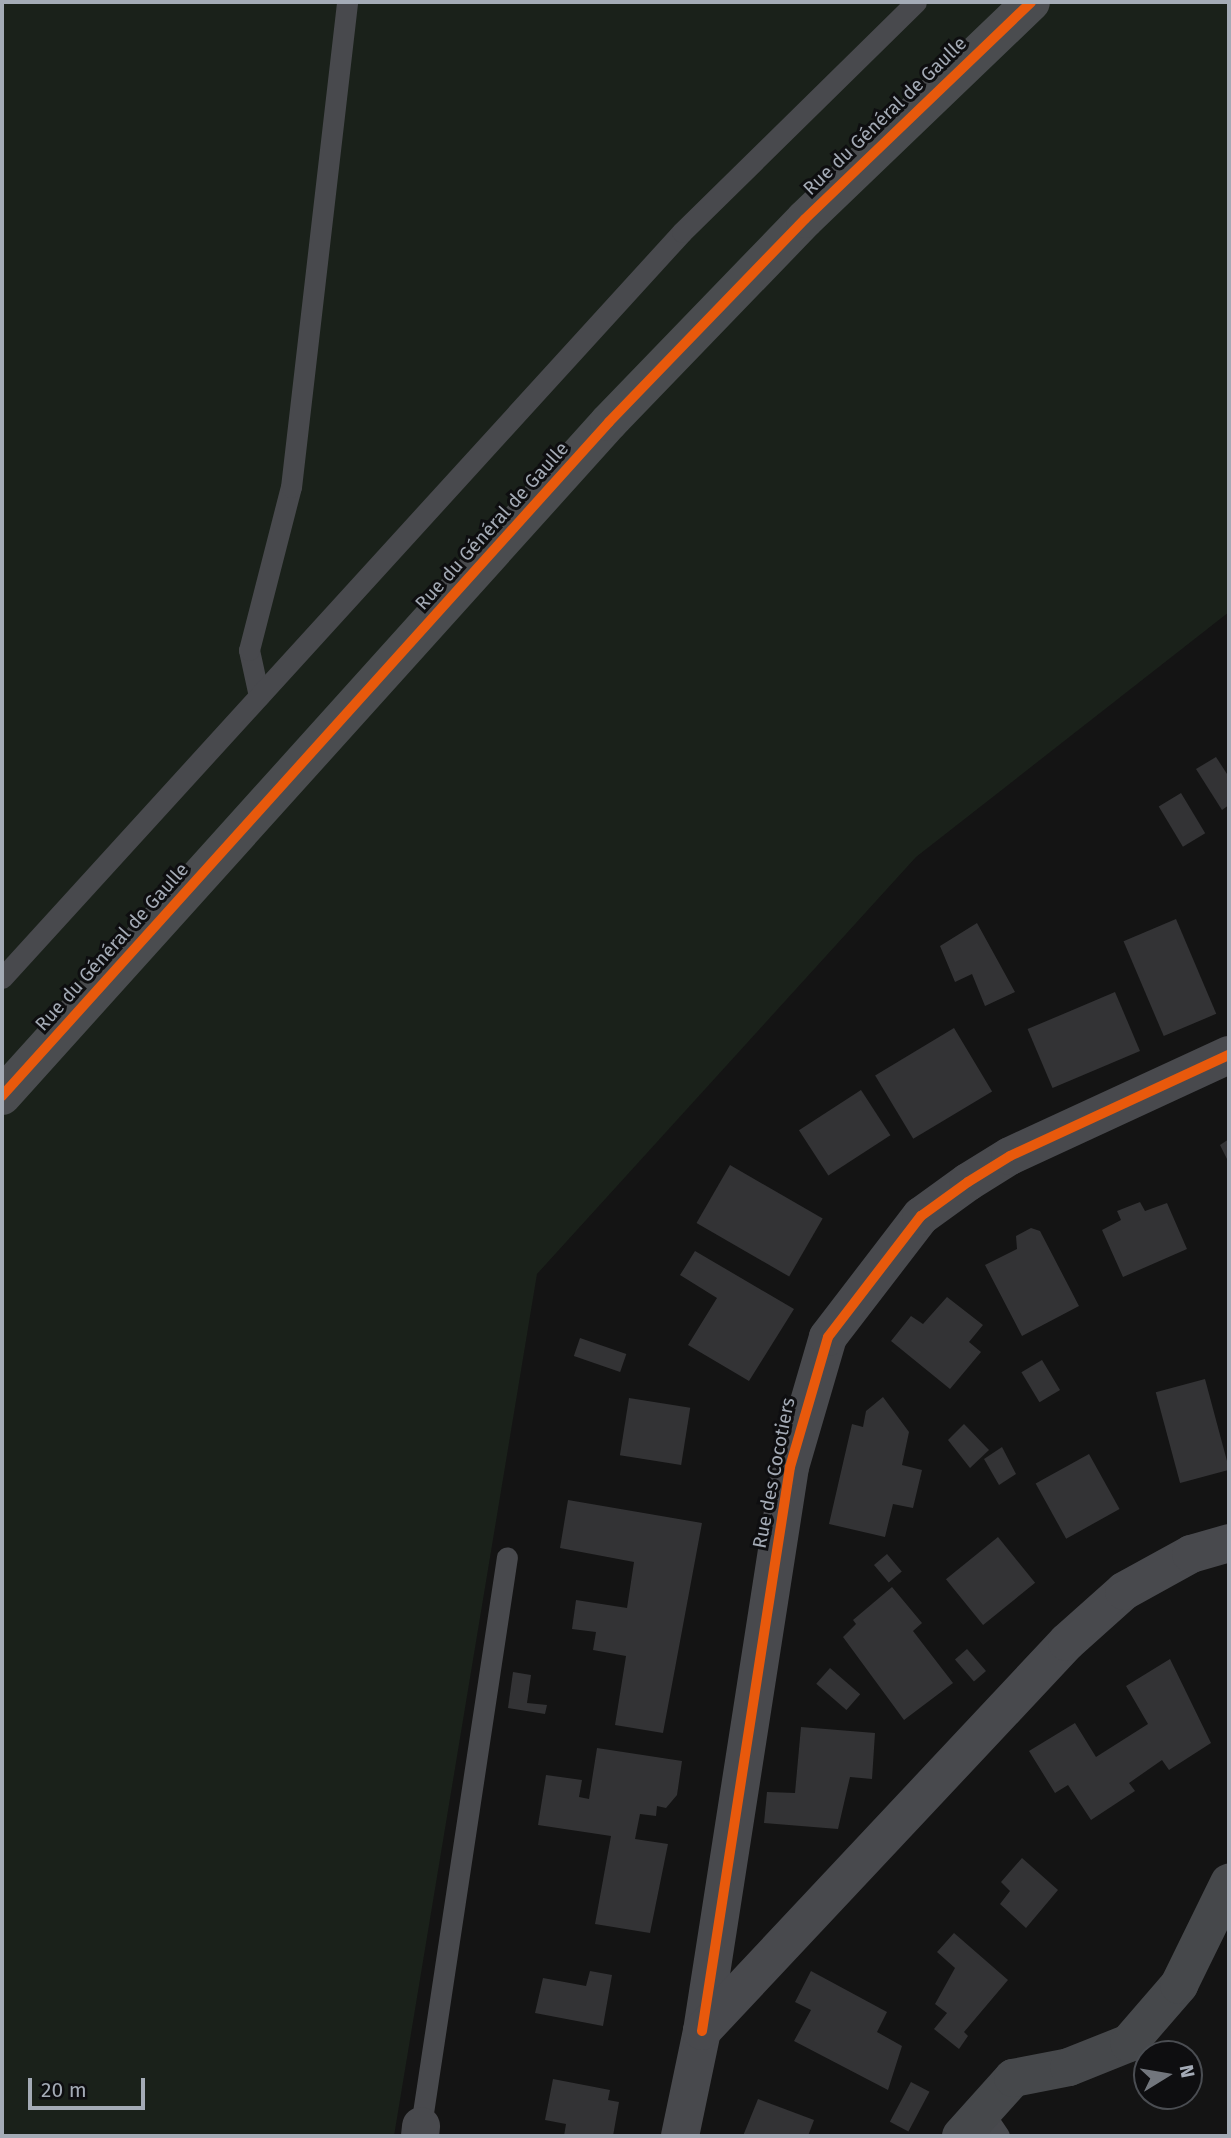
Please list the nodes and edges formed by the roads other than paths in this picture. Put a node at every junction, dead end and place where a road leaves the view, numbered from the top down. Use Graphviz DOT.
graph roads {
  1 [pos="347,2"];
  2 [pos="916,2"];
  3 [pos="1031,2"];
  4 [pos="259,696"];
  5 [pos="2,978"];
  6 [pos="1229,1055"];
  7 [pos="2,1096"];
  8 [pos="1229,1543"];
  9 [pos="507,1557"];
  10 [pos="1229,1883"];
  11 [pos="702,2031"];
  12 [pos="980,2127"];
  13 [pos="421,2131"];
  14 [pos="680,2136"];
  1 -- 4 [label="lane"];
  2 -- 4 [label="lane"];
  3 -- 7 [label="main road, Rue du Général de Gaulle"];
  4 -- 5 [label="lane"];
  6 -- 11 [label="street, Rue des Cocotiers"];
  8 -- 11 [label="street"];
  9 -- 13 [label="lane"];
  10 -- 12 [label="main road"];
  11 -- 14 [label="street, Rue des Cocotiers"];
}
